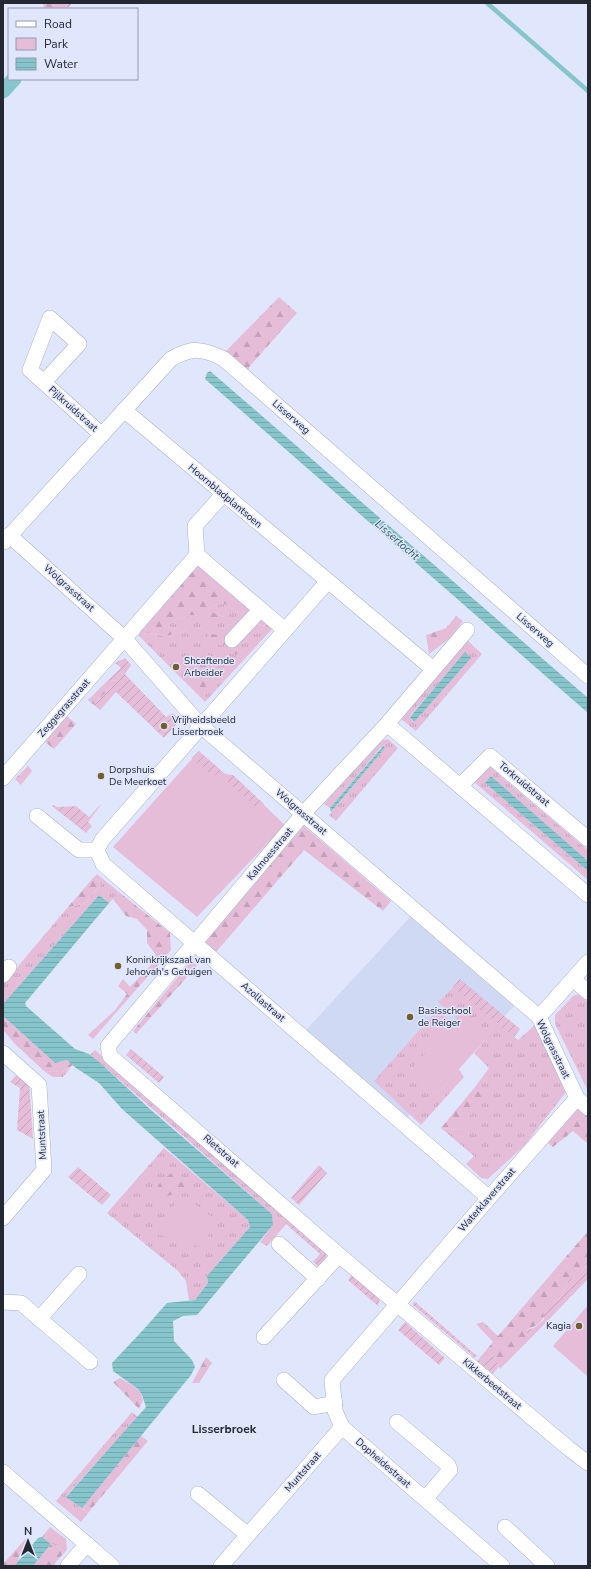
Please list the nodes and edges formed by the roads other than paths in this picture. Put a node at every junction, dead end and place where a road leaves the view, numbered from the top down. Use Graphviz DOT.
graph roads {
  1 [pos="44,382"];
  2 [pos="124,410"];
  3 [pos="102,435"];
  4 [pos="218,500"];
  5 [pos="6,539"];
  6 [pos="197,555"];
  7 [pos="328,581"];
  8 [pos="260,610"];
  9 [pos="285,630"];
  10 [pos="468,630"];
  11 [pos="124,638"];
  12 [pos="232,640"];
  13 [pos="433,669"];
  14 [pos="588,676"];
  15 [pos="387,724"];
  16 [pos="201,726"];
  17 [pos="3,778"];
  18 [pos="461,785"];
  19 [pos="303,814"];
  20 [pos="37,816"];
  21 [pos="588,839"];
  22 [pos="97,850"];
  23 [pos="588,895"];
  24 [pos="196,943"];
  25 [pos="588,962"];
  26 [pos="573,979"];
  27 [pos="588,992"];
  28 [pos="539,1017"];
  29 [pos="108,1046"];
  30 [pos="3,1053"];
  31 [pos="582,1103"];
  32 [pos="489,1198"];
  33 [pos="3,1218"];
  34 [pos="279,1244"];
  35 [pos="339,1255"];
  36 [pos="79,1274"];
  37 [pos="318,1279"];
  38 [pos="3,1302"];
  39 [pos="398,1304"];
  40 [pos="39,1319"];
  41 [pos="264,1337"];
  42 [pos="90,1362"];
  43 [pos="284,1380"];
  44 [pos="335,1403"];
  45 [pos="397,1422"];
  46 [pos="342,1427"];
  47 [pos="588,1463"];
  48 [pos="5,1477"];
  49 [pos="198,1494"];
  50 [pos="425,1499"];
  51 [pos="505,1527"];
  52 [pos="248,1535"];
  53 [pos="87,1544"];
  54 [pos="68,1566"];
  55 [pos="112,1566"];
  56 [pos="221,1566"];
  57 [pos="502,1566"];
  58 [pos="547,1566"];
  1 -- 3 [label="street, Pijlkruidstraat"];
  2 -- 3 [label="street, Lisserweg"];
  2 -- 7 [label="street, Hoornbladplantsoen"];
  2 -- 14 [label="street, Lisserweg"];
  3 -- 5 [label="street, Lisserweg"];
  4 -- 6 [label="street, Hoornbladplantsoen"];
  5 -- 11 [label="street, Wolgrasstraat"];
  6 -- 8 [label="street"];
  6 -- 11 [label="street"];
  7 -- 9 [label="street"];
  7 -- 13 [label="street, Hoornbladplantsoen"];
  8 -- 9 [label="street"];
  8 -- 12 [label="street"];
  9 -- 16 [label="street"];
  10 -- 13 [label="street, Kalmoesstraat"];
  11 -- 16 [label="street, Wolgrasstraat"];
  11 -- 17 [label="street, Zeggegrasstraat"];
  13 -- 15 [label="street, Kalmoesstraat"];
  15 -- 18 [label="street"];
  15 -- 19 [label="street, Kalmoesstraat"];
  16 -- 19 [label="street, Wolgrasstraat"];
  16 -- 22 [label="street"];
  18 -- 21 [label="street, Torkruidstraat"];
  18 -- 23 [label="street"];
  19 -- 24 [label="street, Kalmoesstraat"];
  19 -- 28 [label="street, Wolgrasstraat"];
  20 -- 22 [label="street"];
  22 -- 24 [label="street, Azollastraat"];
  24 -- 29 [label="street, Kalmoesstraat"];
  24 -- 32 [label="street, Azollastraat"];
  25 -- 26 [label="street"];
  26 -- 27 [label="street"];
  26 -- 28 [label="street"];
  28 -- 31 [label="street, Wolgrasstraat"];
  29 -- 35 [label="street, Rietstraat"];
  30 -- 33 [label="street, Muntstraat"];
  31 -- 32 [label="street, Waterklaverstraat"];
  32 -- 39 [label="street, Waterklaverstraat"];
  34 -- 37 [label="street"];
  35 -- 37 [label="street"];
  35 -- 39 [label="street, Rietstraat"];
  36 -- 40 [label="street"];
  37 -- 41 [label="street"];
  38 -- 40 [label="street"];
  39 -- 44 [label="street"];
  39 -- 47 [label="street, Kikkerbeetstraat"];
  40 -- 42 [label="street"];
  43 -- 44 [label="street"];
  44 -- 46 [label="street"];
  45 -- 50 [label="street"];
  46 -- 50 [label="street, Dopheidestraat"];
  46 -- 52 [label="street, Muntstraat"];
  48 -- 53 [label="street"];
  49 -- 52 [label="street"];
  50 -- 57 [label="street, Dopheidestraat"];
  51 -- 58 [label="street"];
  52 -- 56 [label="street, Muntstraat"];
  53 -- 54 [label="street"];
  53 -- 55 [label="street"];
}
